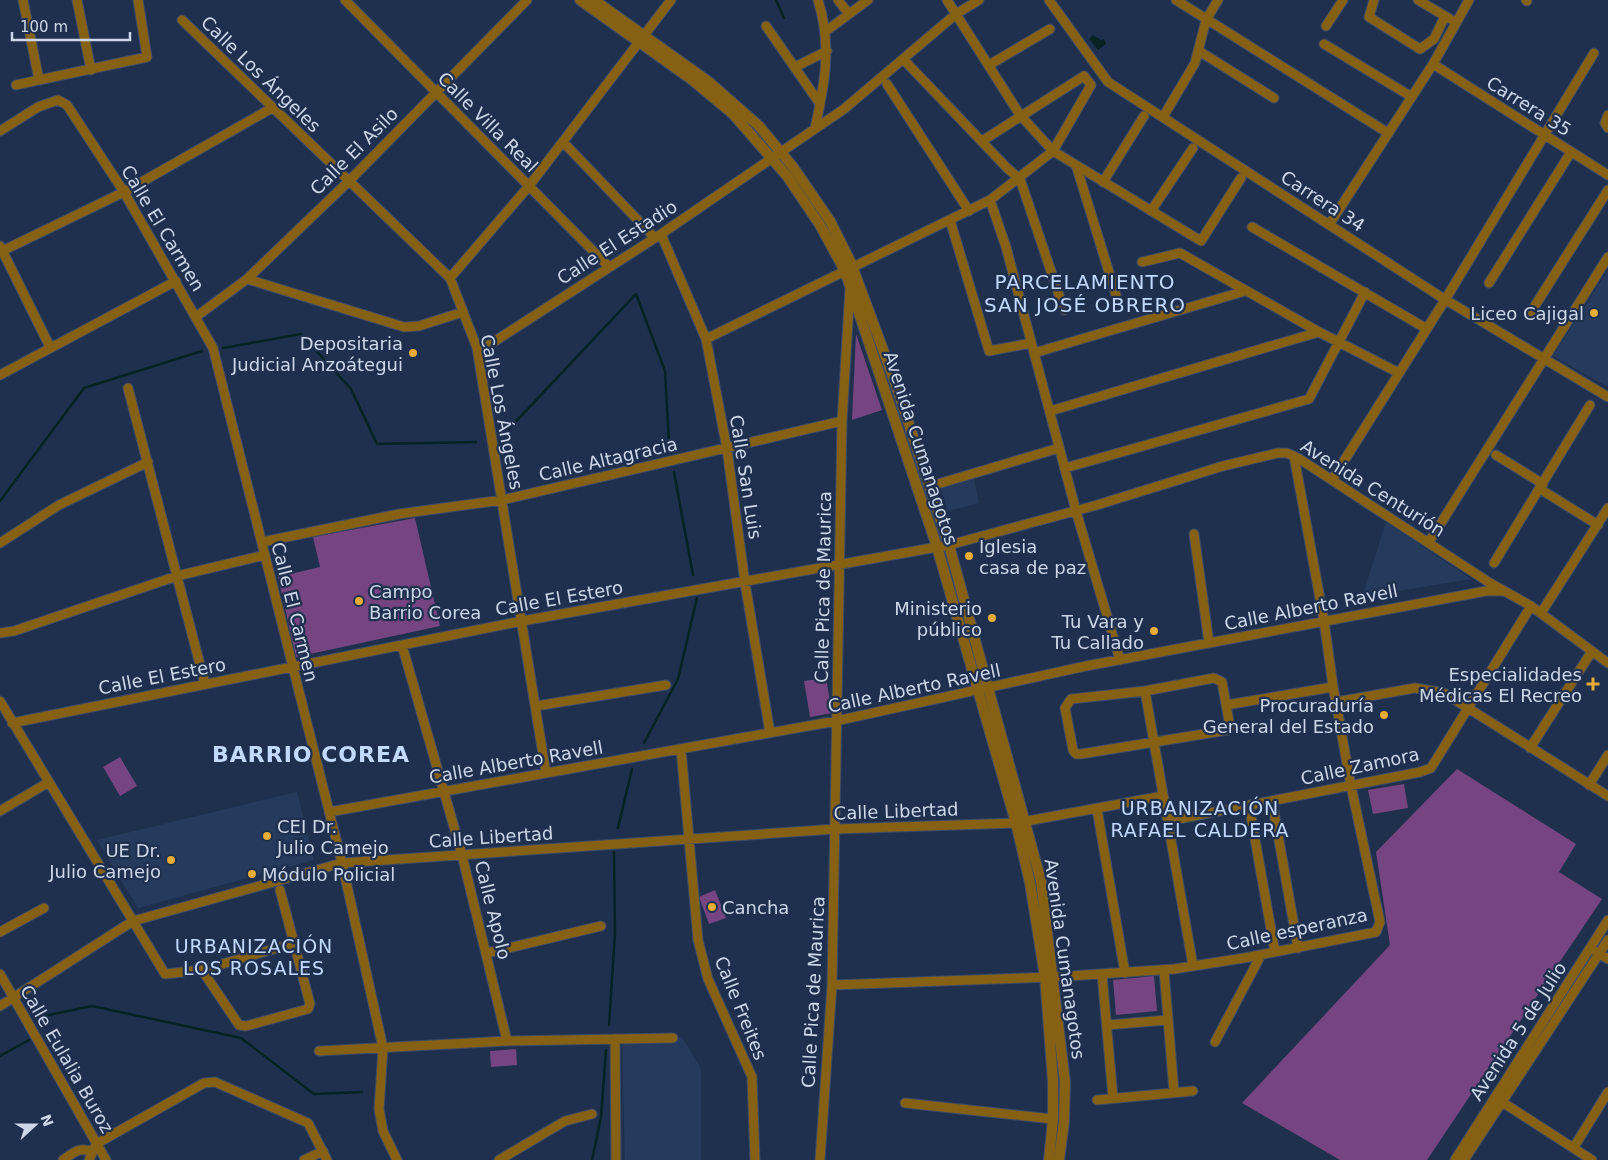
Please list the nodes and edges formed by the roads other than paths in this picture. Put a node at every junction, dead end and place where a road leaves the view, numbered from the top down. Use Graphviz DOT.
graph roads {
  1 [pos="24,0"];
  2 [pos="78,0"];
  3 [pos="138,0"];
  4 [pos="345,0"];
  5 [pos="527,0"];
  6 [pos="580,0"];
  7 [pos="594,0"];
  8 [pos="672,0"];
  9 [pos="818,0"];
  10 [pos="838,0"];
  11 [pos="868,0"];
  12 [pos="947,0"];
  13 [pos="979,0"];
  14 [pos="1049,0"];
  15 [pos="1176,0"];
  16 [pos="1218,0"];
  17 [pos="1343,0"];
  18 [pos="1374,0"];
  19 [pos="1418,0"];
  20 [pos="1469,0"];
  21 [pos="849,14"];
  22 [pos="956,14"];
  23 [pos="1445,16"];
  24 [pos="182,20"];
  25 [pos="1206,20"];
  26 [pos="1456,22"];
  27 [pos="766,26"];
  28 [pos="1326,26"];
  29 [pos="1050,29"];
  30 [pos="826,31"];
  31 [pos="643,39"];
  32 [pos="1324,44"];
  33 [pos="827,51"];
  34 [pos="1199,51"];
  35 [pos="1594,53"];
  36 [pos="904,60"];
  37 [pos="1433,64"];
  38 [pos="989,65"];
  39 [pos="795,67"];
  40 [pos="91,70"];
  41 [pos="39,80"];
  42 [pos="887,84"];
  43 [pos="16,85"];
  44 [pos="436,92"];
  45 [pos="1412,97"];
  46 [pos="1274,98"];
  47 [pos="820,104"];
  48 [pos="272,108"];
  49 [pos="1020,115"];
  50 [pos="1144,116"];
  51 [pos="1608,116"];
  52 [pos="1163,117"];
  53 [pos="816,128"];
  54 [pos="1608,128"];
  55 [pos="0,131"];
  56 [pos="1388,133"];
  57 [pos="1544,136"];
  58 [pos="982,141"];
  59 [pos="564,143"];
  60 [pos="1194,148"];
  61 [pos="781,151"];
  62 [pos="1053,151"];
  63 [pos="1571,152"];
  64 [pos="772,159"];
  65 [pos="1076,166"];
  66 [pos="1606,170"];
  67 [pos="1020,178"];
  68 [pos="1241,178"];
  69 [pos="349,181"];
  70 [pos="1103,182"];
  71 [pos="530,186"];
  72 [pos="1608,190"];
  73 [pos="124,192"];
  74 [pos="990,200"];
  75 [pos="968,211"];
  76 [pos="1151,211"];
  77 [pos="950,220"];
  78 [pos="1329,225"];
  79 [pos="1252,227"];
  80 [pos="658,236"];
  81 [pos="1,249"];
  82 [pos="1608,257"];
  83 [pos="1142,262"];
  84 [pos="609,267"];
  85 [pos="849,270"];
  86 [pos="450,278"];
  87 [pos="247,279"];
  88 [pos="176,281"];
  89 [pos="1489,283"];
  90 [pos="850,285"];
  91 [pos="1245,291"];
  92 [pos="1365,292"];
  93 [pos="1116,295"];
  94 [pos="1445,300"];
  95 [pos="1064,310"];
  96 [pos="463,312"];
  97 [pos="1531,312"];
  98 [pos="196,316"];
  99 [pos="1427,328"];
  100 [pos="1319,332"];
  101 [pos="706,339"];
  102 [pos="1031,343"];
  103 [pos="1339,343"];
  104 [pos="50,347"];
  105 [pos="478,352"];
  106 [pos="1034,353"];
  107 [pos="1544,359"];
  108 [pos="1399,373"];
  109 [pos="0,375"];
  110 [pos="128,388"];
  111 [pos="1608,397"];
  112 [pos="1590,405"];
  113 [pos="1050,411"];
  114 [pos="842,421"];
  115 [pos="1059,448"];
  116 [pos="727,449"];
  117 [pos="1496,455"];
  118 [pos="1294,456"];
  119 [pos="148,462"];
  120 [pos="1065,468"];
  121 [pos="1332,480"];
  122 [pos="931,486"];
  123 [pos="1541,486"];
  124 [pos="502,500"];
  125 [pos="1608,508"];
  126 [pos="1076,511"];
  127 [pos="1598,525"];
  128 [pos="1194,534"];
  129 [pos="262,542"];
  130 [pos="1429,542"];
  131 [pos="0,543"];
  132 [pos="949,545"];
  133 [pos="937,547"];
  134 [pos="264,555"];
  135 [pos="1494,563"];
  136 [pos="839,564"];
  137 [pos="177,576"];
  138 [pos="745,582"];
  139 [pos="1504,591"];
  140 [pos="1531,606"];
  141 [pos="1541,613"];
  142 [pos="522,621"];
  143 [pos="1324,621"];
  144 [pos="0,633"];
  145 [pos="1208,643"];
  146 [pos="402,645"];
  147 [pos="1592,651"];
  148 [pos="1120,660"];
  149 [pos="1608,663"];
  150 [pos="291,667"];
  151 [pos="205,684"];
  152 [pos="666,686"];
  153 [pos="1333,687"];
  154 [pos="989,689"];
  155 [pos="978,691"];
  156 [pos="1145,691"];
  157 [pos="0,701"];
  158 [pos="1336,702"];
  159 [pos="1226,705"];
  160 [pos="536,706"];
  161 [pos="1468,708"];
  162 [pos="836,721"];
  163 [pos="12,723"];
  164 [pos="770,733"];
  165 [pos="1154,743"];
  166 [pos="1530,748"];
  167 [pos="680,749"];
  168 [pos="1608,755"];
  169 [pos="546,774"];
  170 [pos="49,782"];
  171 [pos="1589,785"];
  172 [pos="1351,786"];
  173 [pos="444,792"];
  174 [pos="1164,796"];
  175 [pos="1608,796"];
  176 [pos="1272,800"];
  177 [pos="1250,805"];
  178 [pos="1097,809"];
  179 [pos="0,811"];
  180 [pos="328,812"];
  181 [pos="1168,821"];
  182 [pos="1021,823"];
  183 [pos="836,829"];
  184 [pos="688,840"];
  185 [pos="462,855"];
  186 [pos="342,863"];
  187 [pos="280,890"];
  188 [pos="44,908"];
  189 [pos="1608,920"];
  190 [pos="133,921"];
  191 [pos="601,926"];
  192 [pos="0,932"];
  193 [pos="1608,940"];
  194 [pos="294,943"];
  195 [pos="1298,948"];
  196 [pos="1591,948"];
  197 [pos="1275,952"];
  198 [pos="487,953"];
  199 [pos="1599,954"];
  200 [pos="1261,955"];
  201 [pos="1608,959"];
  202 [pos="1193,966"];
  203 [pos="202,970"];
  204 [pos="1164,970"];
  205 [pos="1125,973"];
  206 [pos="0,974"];
  207 [pos="1102,974"];
  208 [pos="1049,977"];
  209 [pos="832,985"];
  210 [pos="13,997"];
  211 [pos="0,1006"];
  212 [pos="1167,1020"];
  213 [pos="1107,1025"];
  214 [pos="673,1038"];
  215 [pos="615,1039"];
  216 [pos="507,1041"];
  217 [pos="1215,1042"];
  218 [pos="382,1048"];
  219 [pos="318,1051"];
  220 [pos="1519,1058"];
  221 [pos="1527,1063"];
  222 [pos="1193,1091"];
  223 [pos="1174,1092"];
  224 [pos="1608,1092"];
  225 [pos="1113,1098"];
  226 [pos="1097,1100"];
  227 [pos="1502,1102"];
  228 [pos="905,1103"];
  229 [pos="592,1114"];
  230 [pos="1054,1119"];
  231 [pos="1574,1147"];
  232 [pos="93,1152"];
  233 [pos="325,1156"];
  234 [pos="63,1160"];
  235 [pos="106,1160"];
  236 [pos="304,1160"];
  237 [pos="397,1160"];
  238 [pos="499,1160"];
  239 [pos="616,1160"];
  240 [pos="755,1160"];
  241 [pos="820,1160"];
  242 [pos="1049,1160"];
  243 [pos="1059,1160"];
  244 [pos="1455,1160"];
  245 [pos="1464,1160"];
  246 [pos="1592,1160"];
  1 -- 41 [label="street"];
  2 -- 40 [label="street"];
  3 -- 40 [label="street"];
  4 -- 44 [label="street, Calle Villa Real"];
  5 -- 44 [label="street, Calle El Asilo"];
  6 -- 31 [label="street, Avenida Cumanagotos"];
  7 -- 31 [label="street, Avenida Cumanagotos"];
  8 -- 31 [label="street"];
  9 -- 30 [label="street"];
  10 -- 21 [label="street"];
  11 -- 21 [label="street"];
  12 -- 22 [label="street"];
  13 -- 22 [label="street, Calle El Estadio"];
  14 -- 52 [label="street, Carrera 34"];
  15 -- 25 [label="street"];
  16 -- 25 [label="street"];
  17 -- 28 [label="street"];
  18 -- 23 [label="street"];
  19 -- 23 [label="street"];
  20 -- 26 [label="street"];
  21 -- 30 [label="street"];
  22 -- 36 [label="street, Calle El Estadio"];
  22 -- 38 [label="street"];
  23 -- 26 [label="street"];
  24 -- 48 [label="street, Calle Los Ángeles"];
  25 -- 34 [label="street"];
  25 -- 56 [label="street"];
  26 -- 37 [label="street"];
  27 -- 39 [label="street"];
  29 -- 38 [label="street"];
  30 -- 33 [label="street"];
  31 -- 59 [label="street"];
  31 -- 61 [label="street, Avenida Cumanagotos"];
  31 -- 64 [label="street, Avenida Cumanagotos"];
  32 -- 45 [label="street"];
  33 -- 39 [label="street"];
  33 -- 47 [label="street"];
  34 -- 46 [label="street"];
  34 -- 52 [label="street"];
  35 -- 57 [label="street"];
  36 -- 53 [label="street, Calle El Estadio"];
  36 -- 58 [label="street"];
  37 -- 45 [label="street"];
  37 -- 57 [label="street, Carrera 35"];
  38 -- 49 [label="street"];
  39 -- 47 [label="street"];
  40 -- 41 [label="street"];
  41 -- 43 [label="street"];
  42 -- 75 [label="street"];
  44 -- 69 [label="street, Calle El Asilo"];
  44 -- 71 [label="street, Calle Villa Real"];
  45 -- 56 [label="street"];
  47 -- 53 [label="street"];
  48 -- 69 [label="street, Calle Los Ángeles"];
  48 -- 73 [label="street"];
  49 -- 58 [label="street"];
  49 -- 62 [label="street"];
  49 -- 62 [label="street"];
  50 -- 70 [label="street"];
  51 -- 54 [label="street"];
  52 -- 78 [label="street, Carrera 34"];
  53 -- 61 [label="street, Calle El Estadio"];
  55 -- 73 [label="street, Calle El Carmen"];
  56 -- 78 [label="street"];
  57 -- 63 [label="street, Carrera 35"];
  57 -- 94 [label="street"];
  58 -- 67 [label="street"];
  59 -- 71 [label="street"];
  59 -- 80 [label="street, Calle San Luis"];
  60 -- 76 [label="street"];
  61 -- 64 [label="street, Calle El Estadio"];
  61 -- 85 [label="street, Avenida Cumanagotos"];
  62 -- 65 [label="street"];
  62 -- 67 [label="street"];
  63 -- 66 [label="street, Carrera 35"];
  63 -- 89 [label="street"];
  64 -- 80 [label="street, Calle El Estadio"];
  64 -- 85 [label="street, Avenida Cumanagotos"];
  65 -- 70 [label="street"];
  65 -- 93 [label="street"];
  67 -- 74 [label="street"];
  67 -- 95 [label="street"];
  68 -- 76 [label="street"];
  69 -- 86 [label="street, Calle Los Ángeles"];
  69 -- 87 [label="street, Calle El Asilo"];
  70 -- 76 [label="street"];
  71 -- 84 [label="street, Calle Villa Real"];
  71 -- 86 [label="street"];
  72 -- 97 [label="street"];
  73 -- 81 [label="street"];
  73 -- 88 [label="street, Calle El Carmen"];
  74 -- 75 [label="street"];
  74 -- 102 [label="street"];
  75 -- 77 [label="street"];
  77 -- 85 [label="street"];
  77 -- 102 [label="street"];
  78 -- 94 [label="street, Carrera 34"];
  79 -- 92 [label="street"];
  80 -- 84 [label="street, Calle El Estadio"];
  80 -- 101 [label="street, Calle San Luis"];
  81 -- 104 [label="street"];
  82 -- 107 [label="street"];
  83 -- 91 [label="street"];
  84 -- 105 [label="street, Calle El Estadio"];
  85 -- 90 [label="street, Avenida Cumanagotos"];
  85 -- 101 [label="street"];
  85 -- 122 [label="street, Avenida Cumanagotos"];
  86 -- 96 [label="street, Calle Los Ángeles"];
  87 -- 96 [label="street"];
  87 -- 98 [label="street, Calle El Asilo"];
  88 -- 98 [label="street, Calle El Carmen"];
  88 -- 104 [label="street"];
  90 -- 114 [label="street, Calle Pica de Maurica"];
  90 -- 133 [label="street, Avenida Cumanagotos"];
  91 -- 100 [label="street"];
  91 -- 106 [label="street"];
  92 -- 99 [label="street"];
  92 -- 103 [label="street"];
  94 -- 99 [label="street"];
  94 -- 107 [label="street, Carrera 34"];
  96 -- 105 [label="street, Calle Los Ángeles"];
  98 -- 129 [label="street, Calle El Carmen"];
  99 -- 108 [label="street"];
  100 -- 103 [label="street"];
  100 -- 113 [label="street"];
  101 -- 116 [label="street, Calle San Luis"];
  102 -- 106 [label="street"];
  103 -- 108 [label="street"];
  103 -- 120 [label="street"];
  104 -- 109 [label="street"];
  105 -- 124 [label="street, Calle Los Ángeles"];
  106 -- 113 [label="street"];
  107 -- 111 [label="street, Carrera 34"];
  107 -- 130 [label="street"];
  108 -- 121 [label="street"];
  110 -- 119 [label="street"];
  112 -- 123 [label="street"];
  113 -- 115 [label="street"];
  114 -- 116 [label="street, Calle Altagracia"];
  114 -- 136 [label="street, Calle Pica de Maurica"];
  115 -- 120 [label="street"];
  115 -- 122 [label="street"];
  116 -- 124 [label="street, Calle Altagracia"];
  116 -- 138 [label="street, Calle San Luis"];
  117 -- 123 [label="street"];
  118 -- 121 [label="street, Avenida Centurión"];
  118 -- 126 [label="street, Avenida Centurión"];
  118 -- 143 [label="street, Calle esperanza"];
  119 -- 131 [label="street"];
  119 -- 137 [label="street"];
  120 -- 126 [label="street"];
  121 -- 130 [label="street, Avenida Centurión"];
  122 -- 132 [label="street, Avenida Cumanagotos"];
  123 -- 127 [label="street"];
  123 -- 135 [label="street"];
  124 -- 129 [label="street, Calle Altagracia"];
  124 -- 142 [label="street, Calle Los Ángeles"];
  125 -- 127 [label="street"];
  126 -- 132 [label="street, Avenida Centurión"];
  126 -- 148 [label="street"];
  127 -- 141 [label="street"];
  128 -- 145 [label="street"];
  129 -- 134 [label="street, Calle El Carmen"];
  130 -- 139 [label="street, Avenida Centurión"];
  132 -- 133 [label="street, Avenida Centurión"];
  132 -- 154 [label="street, Avenida Cumanagotos"];
  133 -- 136 [label="street, Calle El Estero"];
  133 -- 155 [label="street, Avenida Cumanagotos"];
  134 -- 137 [label="street"];
  134 -- 150 [label="street, Calle El Carmen"];
  136 -- 138 [label="street, Calle El Estero"];
  136 -- 162 [label="street, Calle Pica de Maurica"];
  137 -- 144 [label="street"];
  137 -- 151 [label="street"];
  138 -- 142 [label="street, Calle El Estero"];
  138 -- 164 [label="street, Calle San Luis"];
  139 -- 140 [label="street, Avenida Centurión"];
  139 -- 143 [label="street, Calle Alberto Ravell"];
  140 -- 141 [label="street, Avenida Centurión"];
  140 -- 161 [label="street, Calle Zamora"];
  141 -- 147 [label="street, Avenida Centurión"];
  142 -- 146 [label="street, Calle El Estero"];
  142 -- 160 [label="street, Calle Los Ángeles"];
  143 -- 145 [label="street, Calle Alberto Ravell"];
  143 -- 153 [label="street, Calle esperanza"];
  145 -- 148 [label="street, Calle Alberto Ravell"];
  146 -- 150 [label="street, Calle El Estero"];
  146 -- 173 [label="street, Calle Apolo"];
  147 -- 149 [label="street, Avenida Centurión"];
  147 -- 166 [label="street"];
  148 -- 154 [label="street, Calle Alberto Ravell"];
  150 -- 151 [label="street, Calle El Estero"];
  150 -- 180 [label="street, Calle El Carmen"];
  151 -- 163 [label="street, Calle El Estero"];
  152 -- 160 [label="street"];
  153 -- 158 [label="street, Calle esperanza"];
  153 -- 159 [label="street"];
  154 -- 155 [label="street, Calle Alberto Ravell"];
  154 -- 182 [label="street, Avenida Cumanagotos"];
  155 -- 162 [label="street, Calle Alberto Ravell"];
  155 -- 182 [label="street, Avenida Cumanagotos"];
  156 -- 159 [label="street"];
  156 -- 165 [label="street"];
  156 -- 165 [label="street"];
  157 -- 163 [label="street"];
  158 -- 161 [label="street"];
  158 -- 172 [label="street, Calle esperanza"];
  159 -- 165 [label="street"];
  160 -- 169 [label="street, Calle Los Ángeles"];
  161 -- 166 [label="street"];
  161 -- 172 [label="street, Calle Zamora"];
  162 -- 164 [label="street, Calle Alberto Ravell"];
  162 -- 183 [label="street, Calle Pica de Maurica"];
  163 -- 170 [label="street"];
  164 -- 167 [label="street, Calle Alberto Ravell"];
  165 -- 174 [label="street"];
  166 -- 171 [label="street"];
  167 -- 169 [label="street, Calle Alberto Ravell"];
  167 -- 184 [label="street, Calle Freites"];
  168 -- 171 [label="street"];
  169 -- 173 [label="street, Calle Alberto Ravell"];
  170 -- 179 [label="street"];
  170 -- 190 [label="street"];
  171 -- 175 [label="street"];
  172 -- 176 [label="street, Calle Zamora"];
  172 -- 195 [label="street, Calle esperanza"];
  173 -- 180 [label="street, Calle Alberto Ravell"];
  173 -- 185 [label="street, Calle Apolo"];
  174 -- 178 [label="street, Calle Libertad"];
  174 -- 181 [label="street"];
  176 -- 177 [label="street, Calle Zamora"];
  176 -- 195 [label="street"];
  177 -- 181 [label="street, Calle Zamora"];
  177 -- 197 [label="street"];
  178 -- 182 [label="street, Calle Libertad"];
  178 -- 205 [label="street"];
  180 -- 186 [label="street, Calle El Carmen"];
  181 -- 202 [label="street"];
  182 -- 183 [label="street, Calle Libertad"];
  182 -- 208 [label="street, Avenida Cumanagotos"];
  183 -- 184 [label="street, Calle Libertad"];
  183 -- 209 [label="street, Calle Pica de Maurica"];
  184 -- 185 [label="street, Calle Libertad"];
  184 -- 240 [label="street, Calle Freites"];
  185 -- 186 [label="street, Calle Libertad"];
  185 -- 198 [label="street, Calle Apolo"];
  186 -- 190 [label="street, Calle Libertad"];
  186 -- 218 [label="street, Calle El Carmen"];
  187 -- 194 [label="street"];
  188 -- 192 [label="street"];
  189 -- 196 [label="street, Avenida 5 de Julio"];
  190 -- 203 [label="street"];
  190 -- 210 [label="street, Calle Libertad"];
  191 -- 198 [label="street"];
  193 -- 199 [label="street, Avenida 5 de Julio"];
  194 -- 203 [label="street"];
  194 -- 203 [label="street"];
  195 -- 197 [label="street, Calle esperanza"];
  196 -- 199 [label="street"];
  196 -- 220 [label="street, Avenida 5 de Julio"];
  197 -- 200 [label="street, Calle esperanza"];
  198 -- 216 [label="street, Calle Apolo"];
  199 -- 201 [label="street"];
  199 -- 221 [label="street, Avenida 5 de Julio"];
  200 -- 202 [label="street, Calle esperanza"];
  200 -- 217 [label="street"];
  202 -- 204 [label="street, Calle esperanza"];
  204 -- 205 [label="street, Calle esperanza"];
  204 -- 212 [label="street"];
  205 -- 207 [label="street, Calle esperanza"];
  206 -- 210 [label="street, Calle Eulalia Buroz"];
  207 -- 208 [label="street, Calle esperanza"];
  207 -- 213 [label="street"];
  208 -- 209 [label="street, Calle esperanza"];
  208 -- 230 [label="street, Avenida Cumanagotos"];
  208 -- 243 [label="street, Avenida Cumanagotos"];
  209 -- 241 [label="street, Calle Pica de Maurica"];
  210 -- 211 [label="street, Calle Libertad"];
  210 -- 232 [label="street, Calle Eulalia Buroz"];
  212 -- 213 [label="street"];
  212 -- 223 [label="street"];
  213 -- 225 [label="street"];
  214 -- 215 [label="street"];
  215 -- 216 [label="street"];
  215 -- 239 [label="street"];
  216 -- 218 [label="street"];
  218 -- 219 [label="street"];
  218 -- 237 [label="street, Calle El Carmen"];
  220 -- 221 [label="street"];
  220 -- 244 [label="street, Avenida 5 de Julio"];
  221 -- 227 [label="street, Avenida 5 de Julio"];
  222 -- 223 [label="street"];
  223 -- 225 [label="street"];
  224 -- 231 [label="street"];
  225 -- 226 [label="street"];
  227 -- 231 [label="street"];
  227 -- 245 [label="street, Avenida 5 de Julio"];
  228 -- 230 [label="street"];
  229 -- 238 [label="street"];
  230 -- 242 [label="street, Avenida Cumanagotos"];
  231 -- 246 [label="street"];
  232 -- 233 [label="street"];
  232 -- 234 [label="street"];
  232 -- 235 [label="street, Calle Eulalia Buroz"];
  233 -- 236 [label="street"];
}
